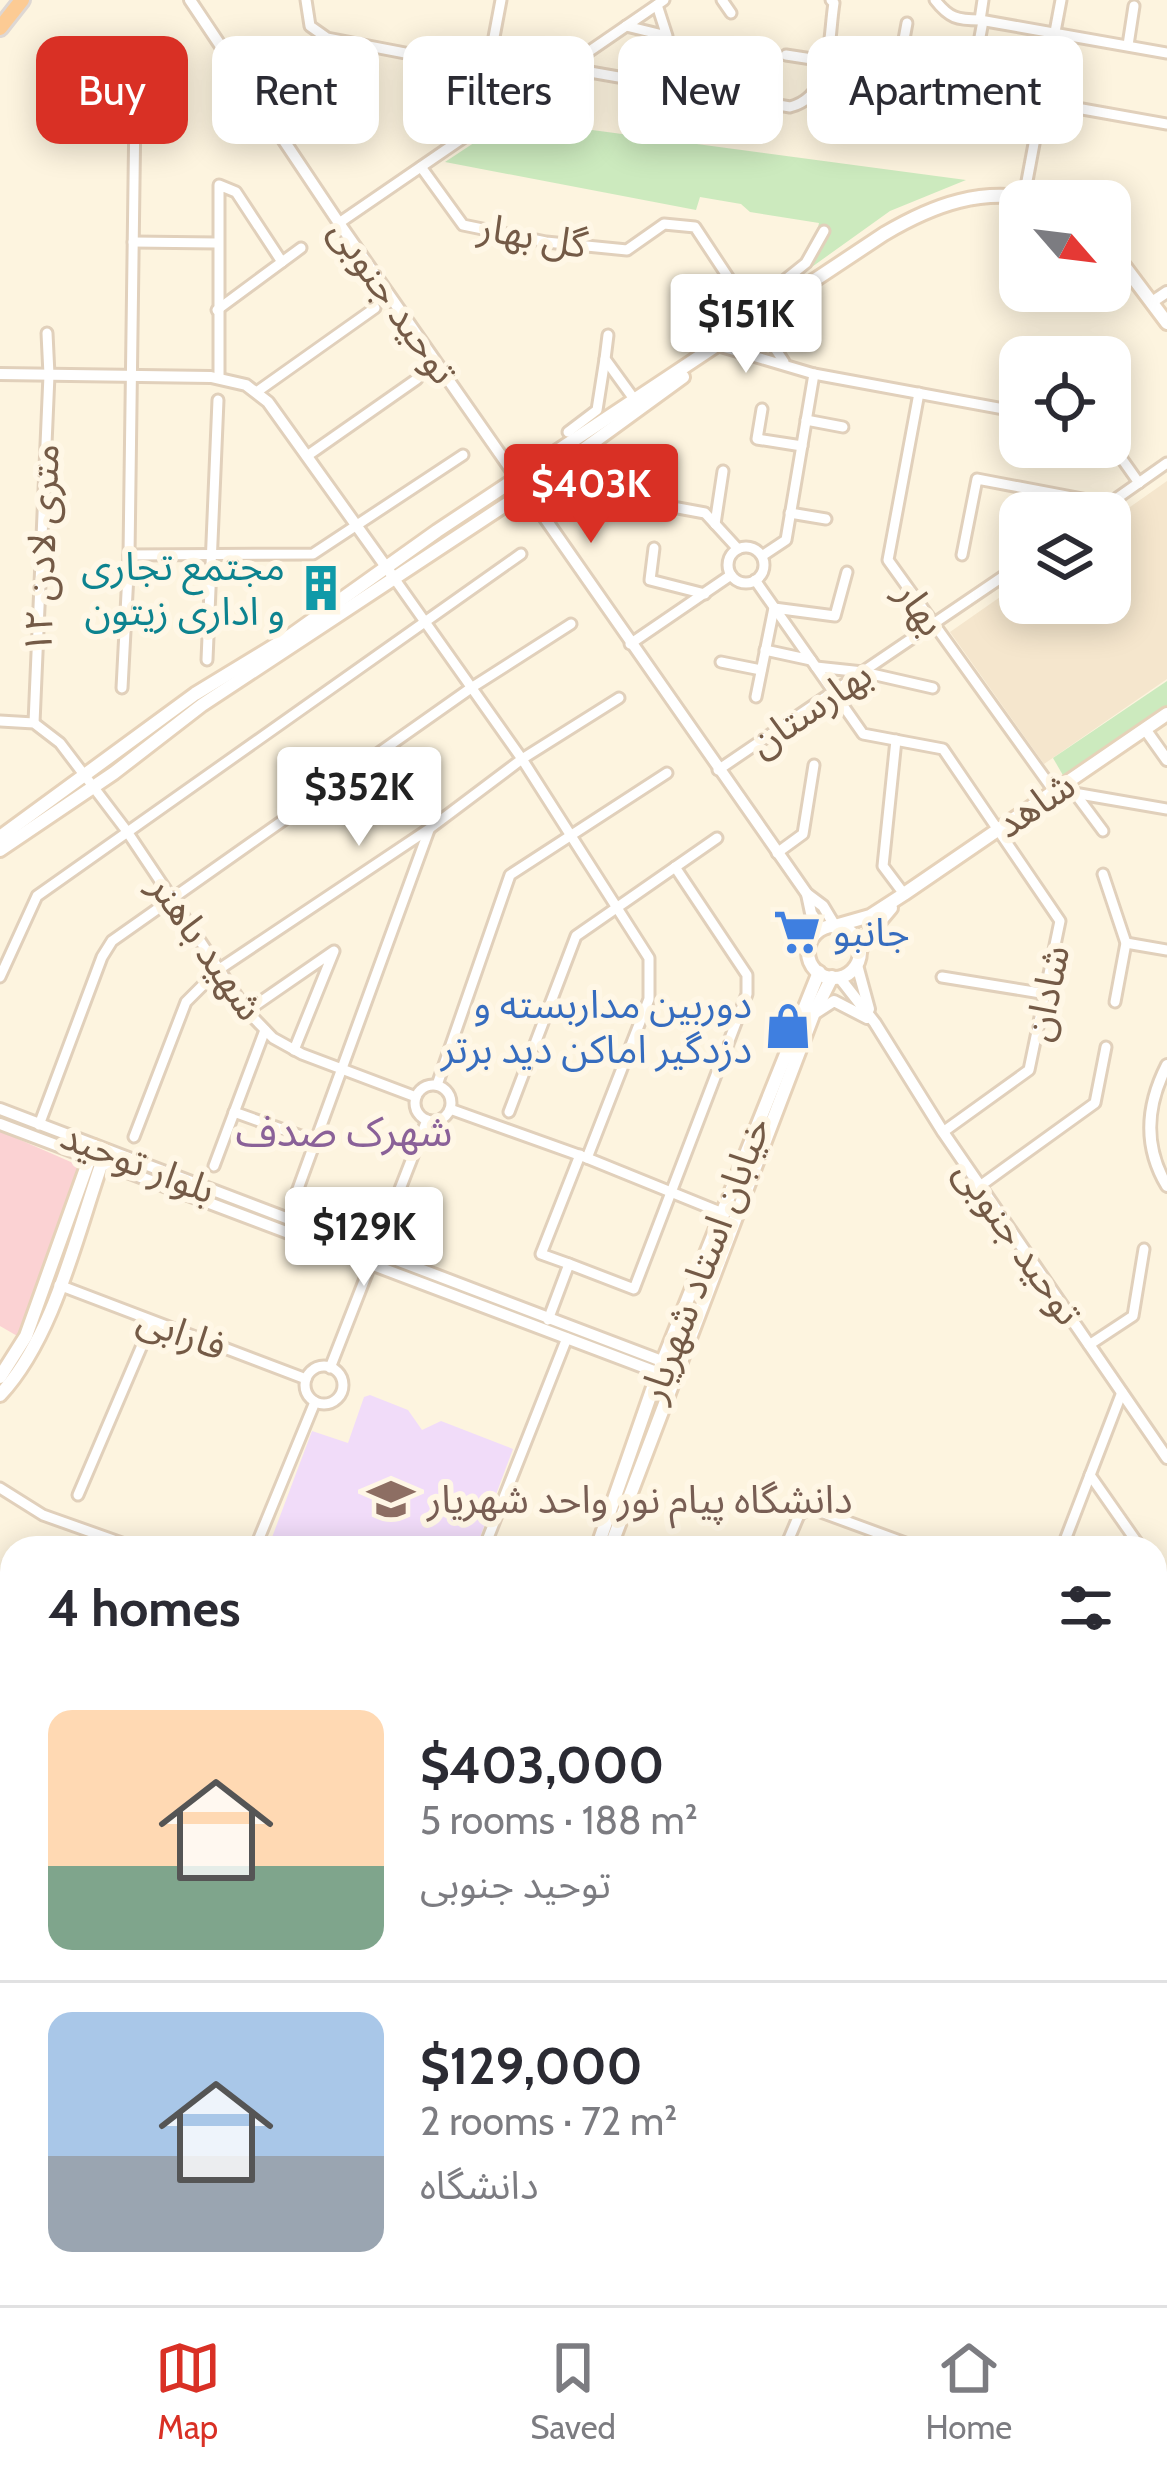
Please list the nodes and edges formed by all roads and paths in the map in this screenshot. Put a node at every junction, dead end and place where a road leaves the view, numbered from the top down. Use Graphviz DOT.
graph roads {
  1 [pos="22,0"];
  2 [pos="190,0"];
  3 [pos="306,0"];
  4 [pos="501,0"];
  5 [pos="722,0"];
  6 [pos="831,0"];
  7 [pos="935,0"];
  8 [pos="983,0"];
  9 [pos="1061,0"];
  10 [pos="661,2"];
  11 [pos="1134,6"];
  12 [pos="730,13"];
  13 [pos="981,20"];
  14 [pos="908,23"];
  15 [pos="626,26"];
  16 [pos="0,28"];
  17 [pos="1056,33"];
  18 [pos="494,36"];
  19 [pos="829,36"];
  20 [pos="905,36"];
  21 [pos="978,36"];
  22 [pos="1055,36"];
  23 [pos="1128,45"];
  24 [pos="594,48"];
  25 [pos="1167,52"];
  26 [pos="403,53"];
  27 [pos="786,55"];
  28 [pos="807,58"];
  29 [pos="1083,109"];
  30 [pos="1167,124"];
  31 [pos="134,144"];
  32 [pos="454,144"];
  33 [pos="1035,144"];
  34 [pos="421,167"];
  35 [pos="1027,180"];
  36 [pos="999,197"];
  37 [pos="339,223"];
  38 [pos="824,231"];
  39 [pos="133,242"];
  40 [pos="217,243"];
  41 [pos="302,248"];
  42 [pos="282,262"];
  43 [pos="1131,275"];
  44 [pos="1167,292"];
  45 [pos="1152,302"];
  46 [pos="375,308"];
  47 [pos="218,310"];
  48 [pos="754,315"];
  49 [pos="1167,323"];
  50 [pos="47,334"];
  51 [pos="608,335"];
  52 [pos="719,346"];
  53 [pos="705,356"];
  54 [pos="605,359"];
  55 [pos="784,362"];
  56 [pos="0,374"];
  57 [pos="814,374"];
  58 [pos="49,375"];
  59 [pos="131,376"];
  60 [pos="219,378"];
  61 [pos="417,379"];
  62 [pos="258,391"];
  63 [pos="919,394"];
  64 [pos="634,399"];
  65 [pos="218,400"];
  66 [pos="999,408"];
  67 [pos="762,409"];
  68 [pos="806,420"];
  69 [pos="843,427"];
  70 [pos="568,432"];
  71 [pos="802,446"];
  72 [pos="463,455"];
  73 [pos="307,456"];
  74 [pos="1167,463"];
  75 [pos="1128,468"];
  76 [pos="723,471"];
  77 [pos="646,474"];
  78 [pos="516,478"];
  79 [pos="1139,483"];
  80 [pos="525,492"];
  81 [pos="1046,492"];
  82 [pos="1126,492"];
  83 [pos="790,513"];
  84 [pos="826,519"];
  85 [pos="715,524"];
  86 [pos="356,525"];
  87 [pos="654,548"];
  88 [pos="738,549"];
  89 [pos="212,554"];
  90 [pos="521,554"];
  91 [pos="129,555"];
  92 [pos="962,555"];
  93 [pos="762,556"];
  94 [pos="847,572"];
  95 [pos="390,573"];
  96 [pos="731,575"];
  97 [pos="755,580"];
  98 [pos="999,580"];
  99 [pos="705,594"];
  100 [pos="774,608"];
  101 [pos="423,622"];
  102 [pos="571,624"];
  103 [pos="932,626"];
  104 [pos="631,644"];
  105 [pos="765,650"];
  106 [pos="207,660"];
  107 [pos="721,662"];
  108 [pos="813,663"];
  109 [pos="761,670"];
  110 [pos="863,672"];
  111 [pos="122,688"];
  112 [pos="471,688"];
  113 [pos="933,688"];
  114 [pos="833,692"];
  115 [pos="756,697"];
  116 [pos="619,698"];
  117 [pos="1167,714"];
  118 [pos="0,721"];
  119 [pos="34,723"];
  120 [pos="1145,729"];
  121 [pos="896,740"];
  122 [pos="522,759"];
  123 [pos="1167,760"];
  124 [pos="814,765"];
  125 [pos="718,770"];
  126 [pos="667,773"];
  127 [pos="91,781"];
  128 [pos="1071,788"];
  129 [pos="1054,791"];
  130 [pos="1167,809"];
  131 [pos="429,829"];
  132 [pos="127,830"];
  133 [pos="996,830"];
  134 [pos="1103,831"];
  135 [pos="572,834"];
  136 [pos="0,837"];
  137 [pos="717,838"];
  138 [pos="0,850"];
  139 [pos="777,853"];
  140 [pos="675,867"];
  141 [pos="1103,874"];
  142 [pos="904,894"];
  143 [pos="171,895"];
  144 [pos="616,905"];
  145 [pos="829,927"];
  146 [pos="1126,943"];
  147 [pos="1167,950"];
  148 [pos="858,959"];
  149 [pos="218,970"];
  150 [pos="830,975"];
  151 [pos="0,977"];
  152 [pos="942,977"];
  153 [pos="1046,994"];
  154 [pos="1114,1002"];
  155 [pos="248,1011"];
  156 [pos="813,1015"];
  157 [pos="875,1023"];
  158 [pos="265,1030"];
  159 [pos="1106,1047"];
  160 [pos="294,1050"];
  161 [pos="1167,1066"];
  162 [pos="342,1067"];
  163 [pos="437,1085"];
  164 [pos="416,1097"];
  165 [pos="0,1109"];
  166 [pos="450,1109"];
  167 [pos="234,1112"];
  168 [pos="509,1112"];
  169 [pos="427,1120"];
  170 [pos="0,1124"];
  171 [pos="39,1125"];
  172 [pos="943,1132"];
  173 [pos="134,1137"];
  174 [pos="315,1141"];
  175 [pos="98,1154"];
  176 [pos="583,1156"];
  177 [pos="214,1166"];
  178 [pos="90,1177"];
  179 [pos="980,1186"];
  180 [pos="1167,1186"];
  181 [pos="729,1190"];
  182 [pos="672,1191"];
  183 [pos="295,1197"];
  184 [pos="742,1201"];
  185 [pos="721,1212"];
  186 [pos="736,1218"];
  187 [pos="715,1231"];
  188 [pos="730,1237"];
  189 [pos="1144,1249"];
  190 [pos="377,1252"];
  191 [pos="568,1264"];
  192 [pos="371,1267"];
  193 [pos="59,1285"];
  194 [pos="152,1322"];
  195 [pos="547,1324"];
  196 [pos="567,1338"];
  197 [pos="1089,1345"];
  198 [pos="660,1367"];
  199 [pos="331,1368"];
  200 [pos="677,1373"];
  201 [pos="0,1377"];
  202 [pos="306,1379"];
  203 [pos="1122,1392"];
  204 [pos="0,1395"];
  205 [pos="315,1402"];
  206 [pos="1167,1432"];
  207 [pos="1155,1441"];
  208 [pos="1167,1458"];
  209 [pos="1090,1475"];
  210 [pos="0,1488"];
  211 [pos="78,1495"];
  212 [pos="883,1534"];
  213 [pos="102,1536"];
  214 [pos="260,1536"];
  215 [pos="489,1536"];
  216 [pos="600,1536"];
  217 [pos="615,1536"];
  218 [pos="790,1536"];
  219 [pos="888,1536"];
  220 [pos="1068,1536"];
  221 [pos="1133,1536"];
  222 [pos="1167,2253"];
  223 [pos="1167,2279"];
  1 -- 16 [label="highway"];
  2 -- 37 [label="street, توحید جنوبی"];
  3 -- 26 [label="street"];
  4 -- 18 [label="street"];
  5 -- 12 [label="street"];
  6 -- 19 [label="street"];
  7 -- 13 [label="street"];
  8 -- 13 [label="street"];
  9 -- 17 [label="street"];
  10 -- 15 [label="street"];
  10 -- 15 [label="street"];
  11 -- 23 [label="street"];
  13 -- 17 [label="street"];
  13 -- 21 [label="street"];
  14 -- 20 [label="street"];
  15 -- 24 [label="street"];
  17 -- 22 [label="street"];
  17 -- 23 [label="street"];
  23 -- 25 [label="street"];
  27 -- 28 [label="street"];
  29 -- 30 [label="street"];
  31 -- 39 [label="street"];
  32 -- 34 [label="street"];
  33 -- 35 [label="street"];
  34 -- 37 [label="street"];
  34 -- 48 [label="street, گل بهار"];
  36 -- 48 [label="main road"];
  37 -- 78 [label="street, توحید جنوبی"];
  38 -- 48 [label="street"];
  39 -- 40 [label="street"];
  39 -- 59 [label="street"];
  40 -- 42 [label="street"];
  40 -- 47 [label="street"];
  41 -- 42 [label="street"];
  42 -- 47 [label="street"];
  43 -- 45 [label="main road"];
  44 -- 45 [label="street"];
  45 -- 49 [label="main road"];
  46 -- 62 [label="street"];
  47 -- 60 [label="street"];
  48 -- 52 [label="main road"];
  48 -- 55 [label="street"];
  50 -- 58 [label="street, ۱۲ متری لادن"];
  51 -- 54 [label="street"];
  52 -- 53 [label="main road"];
  52 -- 55 [label="street"];
  53 -- 64 [label="main road"];
  53 -- 80 [label="main road"];
  54 -- 64 [label="street"];
  54 -- 70 [label="street"];
  55 -- 57 [label="street"];
  56 -- 58 [label="street"];
  57 -- 63 [label="street"];
  57 -- 68 [label="street"];
  58 -- 59 [label="street"];
  58 -- 119 [label="street, ۱۲ متری لادن"];
  59 -- 60 [label="street"];
  59 -- 91 [label="street"];
  60 -- 62 [label="street"];
  61 -- 73 [label="street"];
  62 -- 73 [label="street"];
  63 -- 66 [label="street"];
  63 -- 103 [label="street, بهار"];
  64 -- 78 [label="main road"];
  65 -- 89 [label="street"];
  67 -- 71 [label="street"];
  68 -- 69 [label="street"];
  68 -- 71 [label="street"];
  71 -- 83 [label="street"];
  72 -- 86 [label="street"];
  73 -- 86 [label="street"];
  74 -- 79 [label="street"];
  75 -- 79 [label="street"];
  76 -- 85 [label="street"];
  77 -- 85 [label="street"];
  78 -- 80 [label="street, توحید جنوبی"];
  78 -- 95 [label="main road"];
  79 -- 82 [label="street"];
  80 -- 95 [label="main road"];
  80 -- 104 [label="street, توحید جنوبی"];
  81 -- 92 [label="street"];
  83 -- 84 [label="street"];
  83 -- 93 [label="street"];
  85 -- 88 [label="street"];
  86 -- 89 [label="street"];
  86 -- 95 [label="street"];
  87 -- 99 [label="street"];
  88 -- 93 [label="street"];
  88 -- 96 [label="street"];
  89 -- 91 [label="street"];
  89 -- 106 [label="street"];
  90 -- 101 [label="street"];
  91 -- 111 [label="street"];
  93 -- 97 [label="street"];
  94 -- 100 [label="street"];
  95 -- 101 [label="street"];
  95 -- 127 [label="main road"];
  96 -- 97 [label="street"];
  96 -- 99 [label="street"];
  97 -- 100 [label="street, شادان"];
  98 -- 103 [label="street, بهارستان"];
  99 -- 104 [label="street"];
  100 -- 105 [label="street"];
  100 -- 108 [label="street, شادان"];
  101 -- 112 [label="street"];
  101 -- 132 [label="street"];
  102 -- 112 [label="street"];
  103 -- 110 [label="street, بهارستان"];
  103 -- 129 [label="street, بهار"];
  104 -- 125 [label="street, توحید جنوبی"];
  105 -- 108 [label="street"];
  105 -- 109 [label="street"];
  107 -- 109 [label="street"];
  108 -- 110 [label="street"];
  108 -- 114 [label="street, شادان"];
  109 -- 115 [label="street"];
  110 -- 113 [label="street"];
  110 -- 114 [label="street, بهارستان"];
  112 -- 122 [label="street"];
  112 -- 143 [label="street"];
  114 -- 121 [label="street, شادان"];
  114 -- 125 [label="street, بهارستان"];
  116 -- 122 [label="street"];
  117 -- 120 [label="main road, شاهد"];
  118 -- 119 [label="street"];
  119 -- 127 [label="street, شهید باهنر"];
  120 -- 123 [label="street"];
  120 -- 128 [label="main road, شاهد"];
  121 -- 133 [label="street, شادان"];
  121 -- 142 [label="street"];
  122 -- 131 [label="street"];
  122 -- 135 [label="street"];
  124 -- 139 [label="street"];
  125 -- 139 [label="street, توحید جنوبی"];
  126 -- 135 [label="street"];
  127 -- 132 [label="street, شهید باهنر"];
  127 -- 136 [label="main road"];
  127 -- 138 [label="main road"];
  128 -- 129 [label="main road, شاهد"];
  128 -- 130 [label="street"];
  128 -- 134 [label="street"];
  129 -- 133 [label="main road, شاهد"];
  131 -- 149 [label="street"];
  131 -- 162 [label="street"];
  132 -- 143 [label="street, شهید باهنر"];
  132 -- 151 [label="street"];
  133 -- 142 [label="main road, شاهد"];
  133 -- 153 [label="street, شادان"];
  135 -- 144 [label="street"];
  135 -- 163 [label="street"];
  137 -- 140 [label="street"];
  139 -- 145 [label="street, توحید جنوبی"];
  140 -- 144 [label="street"];
  140 -- 182 [label="street"];
  141 -- 146 [label="street"];
  142 -- 145 [label="main road"];
  142 -- 148 [label="main road"];
  143 -- 149 [label="street, شهید باهنر"];
  143 -- 171 [label="street"];
  144 -- 168 [label="street"];
  144 -- 176 [label="street"];
  145 -- 148 [label="main road"];
  145 -- 150 [label="main road"];
  146 -- 147 [label="street"];
  146 -- 154 [label="street"];
  148 -- 150 [label="main road"];
  148 -- 157 [label="street, توحید جنوبی"];
  149 -- 155 [label="street, شهید باهنر"];
  149 -- 173 [label="street"];
  150 -- 156 [label="main road, خیابان استاد شهریار"];
  150 -- 157 [label="street, توحید جنوبی"];
  150 -- 181 [label="main road, خیابان استاد شهریار"];
  152 -- 153 [label="street"];
  153 -- 172 [label="street, شادان"];
  155 -- 158 [label="street, شهید باهنر"];
  155 -- 160 [label="street"];
  156 -- 157 [label="street"];
  156 -- 184 [label="main road, خیابان استاد شهریار"];
  157 -- 172 [label="street, توحید جنوبی"];
  158 -- 160 [label="street, شهید باهنر"];
  158 -- 167 [label="street"];
  159 -- 179 [label="street"];
  160 -- 162 [label="street, شهید باهنر"];
  161 -- 180 [label="street"];
  162 -- 164 [label="street, شهید باهنر"];
  162 -- 174 [label="street"];
  163 -- 164 [label="street"];
  163 -- 166 [label="street"];
  164 -- 169 [label="street"];
  165 -- 171 [label="street, بلوار توحید"];
  166 -- 169 [label="street"];
  166 -- 176 [label="street"];
  167 -- 174 [label="street"];
  167 -- 177 [label="street"];
  169 -- 190 [label="street"];
  170 -- 175 [label="street, بلوار توحید"];
  171 -- 175 [label="street, بلوار توحید"];
  172 -- 179 [label="street, توحید جنوبی"];
  174 -- 183 [label="street"];
  175 -- 178 [label="main road"];
  175 -- 190 [label="street, بلوار توحید"];
  175 -- 192 [label="street, بلوار توحید"];
  176 -- 182 [label="street"];
  176 -- 191 [label="street"];
  178 -- 193 [label="main road"];
  178 -- 201 [label="main road"];
  179 -- 197 [label="street, توحید جنوبی"];
  181 -- 184 [label="main road"];
  181 -- 185 [label="main road, خیابان استاد شهریار"];
  182 -- 185 [label="street"];
  182 -- 191 [label="street"];
  184 -- 186 [label="main road, خیابان استاد شهریار"];
  185 -- 186 [label="street"];
  185 -- 187 [label="main road, خیابان استاد شهریار"];
  186 -- 188 [label="main road, خیابان استاد شهریار"];
  187 -- 188 [label="main road"];
  187 -- 198 [label="main road, خیابان استاد شهریار"];
  188 -- 200 [label="main road, خیابان استاد شهریار"];
  189 -- 197 [label="street"];
  190 -- 192 [label="street"];
  190 -- 195 [label="street, بلوار توحید"];
  191 -- 195 [label="street"];
  192 -- 195 [label="street, بلوار توحید"];
  192 -- 199 [label="street"];
  193 -- 194 [label="street, فارابی"];
  193 -- 204 [label="main road"];
  194 -- 202 [label="street, فارابی"];
  194 -- 211 [label="street"];
  195 -- 196 [label="street, بلوار توحید"];
  195 -- 198 [label="street, بلوار توحید"];
  196 -- 198 [label="street, بلوار توحید"];
  196 -- 215 [label="street"];
  197 -- 203 [label="street, توحید جنوبی"];
  198 -- 200 [label="street, بلوار توحید"];
  198 -- 216 [label="main road, خیابان استاد شهریار"];
  199 -- 202 [label="street"];
  199 -- 205 [label="street"];
  200 -- 217 [label="main road, خیابان استاد شهریار"];
  202 -- 205 [label="street"];
  203 -- 207 [label="street, توحید جنوبی"];
  203 -- 209 [label="street"];
  205 -- 214 [label="street"];
  206 -- 207 [label="street"];
  207 -- 208 [label="street, توحید جنوبی"];
  209 -- 220 [label="street"];
  209 -- 221 [label="street"];
  210 -- 213 [label="street"];
  212 -- 218 [label="street"];
  212 -- 219 [label="street"];
  222 -- 223 [label="street"];
}
